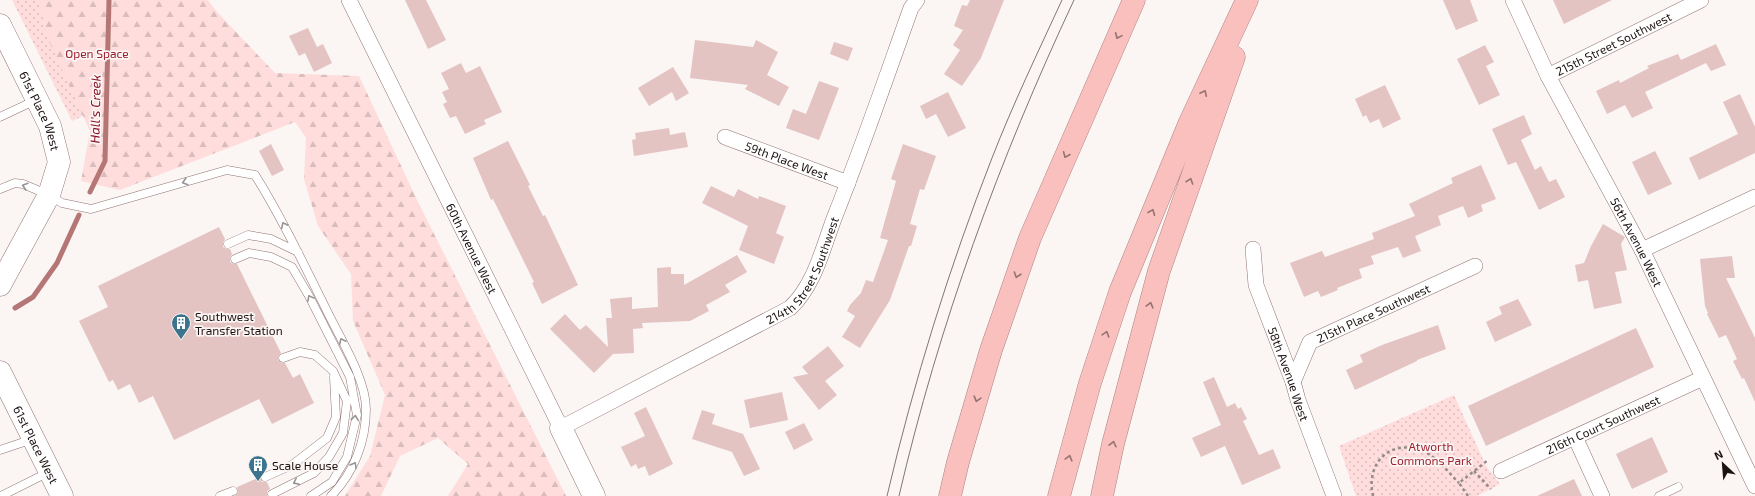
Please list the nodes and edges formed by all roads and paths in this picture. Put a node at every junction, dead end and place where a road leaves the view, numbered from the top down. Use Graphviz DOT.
graph roads {
  1 [pos="349,0"];
  2 [pos="917,0"];
  3 [pos="1134,0"];
  4 [pos="1248,0"];
  5 [pos="1254,0"];
  6 [pos="1513,0"];
  7 [pos="1701,0"];
  8 [pos="0,24"];
  9 [pos="1548,76"];
  10 [pos="37,100"];
  11 [pos="0,117"];
  12 [pos="725,137"];
  13 [pos="848,183"];
  14 [pos="0,189"];
  15 [pos="49,195"];
  16 [pos="1755,196"];
  17 [pos="228,244"];
  18 [pos="1252,250"];
  19 [pos="1642,250"];
  20 [pos="298,252"];
  21 [pos="235,259"];
  22 [pos="1475,266"];
  23 [pos="0,285"];
  24 [pos="283,358"];
  25 [pos="333,371"];
  26 [pos="1,377"];
  27 [pos="1703,378"];
  28 [pos="1293,382"];
  29 [pos="561,428"];
  30 [pos="1574,437"];
  31 [pos="34,439"];
  32 [pos="0,450"];
  33 [pos="1490,458"];
  34 [pos="51,471"];
  35 [pos="1474,471"];
  36 [pos="1501,471"];
  37 [pos="265,477"];
  38 [pos="1459,483"];
  39 [pos="1755,486"];
  40 [pos="1678,487"];
  41 [pos="1491,488"];
  42 [pos="233,490"];
  43 [pos="272,494"];
  44 [pos="1,496"];
  45 [pos="62,496"];
  46 [pos="220,496"];
  47 [pos="311,496"];
  48 [pos="331,496"];
  49 [pos="594,496"];
  50 [pos="950,496"];
  51 [pos="1058,496"];
  52 [pos="1102,496"];
  53 [pos="1334,496"];
  54 [pos="1373,496"];
  55 [pos="1468,496"];
  56 [pos="1602,496"];
  57 [pos="1659,496"];
  1 -- 29 [label="street, 60th Avenue West"];
  2 -- 13 [label="street, 214th Street Southwest"];
  3 -- 50 [label="highway, one-way"];
  51 -- 4 [label="highway, one-way"];
  52 -- 5 [label="highway, one-way"];
  6 -- 9 [label="street, 56th Avenue West"];
  7 -- 9 [label="street, 215th Street Southwest"];
  8 -- 10 [label="street, 61st Place West"];
  9 -- 19 [label="street, 56th Avenue West"];
  10 -- 11 [label="lane"];
  10 -- 15 [label="street, 61st Place West"];
  12 -- 13 [label="street, 59th Place West"];
  13 -- 29 [label="street, 214th Street Southwest"];
  15 -- 14 [label="lane, one-way"];
  20 -- 15 [label="lane, one-way"];
  15 -- 23 [label="street, 61st Place West"];
  16 -- 19 [label="street"];
  17 -- 20 [label="lane"];
  18 -- 28 [label="street, 58th Avenue West"];
  19 -- 27 [label="street, 56th Avenue West"];
  48 -- 20 [label="lane, one-way"];
  47 -- 21 [label="lane, one-way"];
  22 -- 28 [label="street, 215th Place Southwest"];
  24 -- 25 [label="lane"];
  25 -- 37 [label="lane"];
  25 -- 43 [label="lane, one-way"];
  26 -- 31 [label="street, 61st Place West"];
  27 -- 30 [label="street, 216th Court Southwest"];
  27 -- 39 [label="street, 56th Avenue West"];
  28 -- 53 [label="street, 58th Avenue West"];
  29 -- 49 [label="street, 60th Avenue West"];
  30 -- 36 [label="street, 216th Court Southwest"];
  30 -- 56 [label="street"];
  31 -- 32 [label="lane"];
  31 -- 34 [label="street, 61st Place West"];
  33 -- 35 [label="path"];
  34 -- 44 [label="lane"];
  34 -- 45 [label="street, 61st Place West"];
  35 -- 38 [label="path"];
  35 -- 41 [label="path"];
  38 -- 54 [label="path"];
  38 -- 55 [label="path"];
  40 -- 57 [label="lane"];
  42 -- 46 [label="lane"];
}
